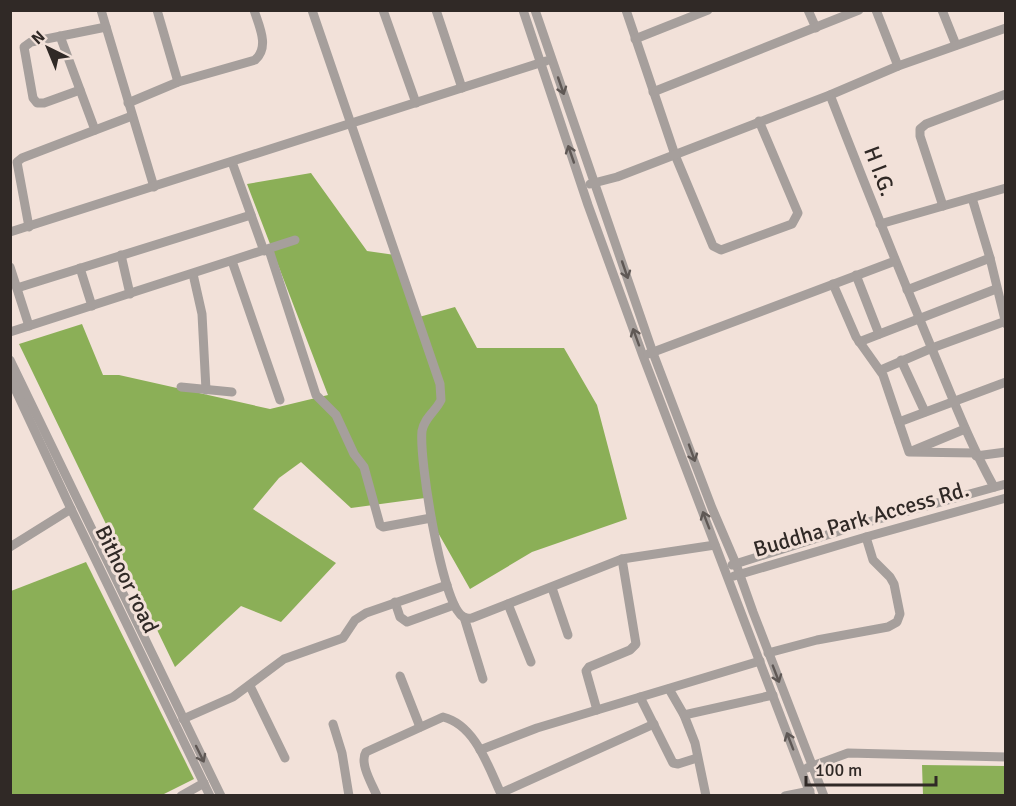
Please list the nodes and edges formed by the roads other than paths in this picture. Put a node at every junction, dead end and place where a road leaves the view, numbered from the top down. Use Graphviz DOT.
graph roads {
  1 [pos="100,10"];
  2 [pos="157,10"];
  3 [pos="254,10"];
  4 [pos="312,10"];
  5 [pos="383,10"];
  6 [pos="436,10"];
  7 [pos="523,10"];
  8 [pos="535,10"];
  9 [pos="626,10"];
  10 [pos="708,10"];
  11 [pos="808,10"];
  12 [pos="859,10"];
  13 [pos="876,10"];
  14 [pos="942,10"];
  15 [pos="105,27"];
  16 [pos="816,28"];
  17 [pos="1005,28"];
  18 [pos="60,36"];
  19 [pos="635,39"];
  20 [pos="956,45"];
  21 [pos="551,59"];
  22 [pos="541,63"];
  23 [pos="898,66"];
  24 [pos="178,82"];
  25 [pos="462,88"];
  26 [pos="80,90"];
  27 [pos="653,92"];
  28 [pos="1005,94"];
  29 [pos="830,95"];
  30 [pos="128,103"];
  31 [pos="416,103"];
  32 [pos="132,116"];
  33 [pos="759,121"];
  34 [pos="351,124"];
  35 [pos="94,130"];
  36 [pos="675,156"];
  37 [pos="232,162"];
  38 [pos="595,183"];
  39 [pos="582,186"];
  40 [pos="154,187"];
  41 [pos="1005,188"];
  42 [pos="972,198"];
  43 [pos="943,206"];
  44 [pos="251,215"];
  45 [pos="880,224"];
  46 [pos="29,227"];
  47 [pos="10,232"];
  48 [pos="295,240"];
  49 [pos="267,250"];
  50 [pos="122,255"];
  51 [pos="990,258"];
  52 [pos="232,261"];
  53 [pos="894,261"];
  54 [pos="10,267"];
  55 [pos="80,268"];
  56 [pos="193,273"];
  57 [pos="856,276"];
  58 [pos="833,284"];
  59 [pos="17,288"];
  60 [pos="996,289"];
  61 [pos="907,290"];
  62 [pos="130,294"];
  63 [pos="92,306"];
  64 [pos="919,319"];
  65 [pos="1005,322"];
  66 [pos="29,326"];
  67 [pos="10,332"];
  68 [pos="879,334"];
  69 [pos="859,342"];
  70 [pos="932,348"];
  71 [pos="653,353"];
  72 [pos="643,356"];
  73 [pos="10,360"];
  74 [pos="901,360"];
  75 [pos="881,370"];
  76 [pos="10,378"];
  77 [pos="1005,382"];
  78 [pos="181,387"];
  79 [pos="206,390"];
  80 [pos="232,392"];
  81 [pos="280,400"];
  82 [pos="953,401"];
  83 [pos="925,412"];
  84 [pos="899,422"];
  85 [pos="965,429"];
  86 [pos="909,452"];
  87 [pos="1005,452"];
  88 [pos="976,454"];
  89 [pos="1005,484"];
  90 [pos="994,487"];
  91 [pos="1005,498"];
  92 [pos="71,509"];
  93 [pos="431,518"];
  94 [pos="866,537"];
  95 [pos="716,545"];
  96 [pos="10,547"];
  97 [pos="621,559"];
  98 [pos="736,564"];
  99 [pos="724,567"];
  100 [pos="740,574"];
  101 [pos="728,578"];
  102 [pos="447,585"];
  103 [pos="552,588"];
  104 [pos="395,602"];
  105 [pos="454,604"];
  106 [pos="508,604"];
  107 [pos="464,617"];
  108 [pos="568,635"];
  109 [pos="768,653"];
  110 [pos="760,661"];
  111 [pos="531,662"];
  112 [pos="400,676"];
  113 [pos="483,679"];
  114 [pos="250,686"];
  115 [pos="669,689"];
  116 [pos="773,695"];
  117 [pos="640,697"];
  118 [pos="597,710"];
  119 [pos="684,715"];
  120 [pos="183,719"];
  121 [pos="333,724"];
  122 [pos="654,724"];
  123 [pos="420,727"];
  124 [pos="480,750"];
  125 [pos="1005,757"];
  126 [pos="285,758"];
  127 [pos="697,758"];
  128 [pos="813,766"];
  129 [pos="802,770"];
  130 [pos="204,783"];
  131 [pos="811,793"];
  132 [pos="502,794"];
  133 [pos="181,795"];
  134 [pos="210,795"];
  135 [pos="221,795"];
  136 [pos="349,795"];
  137 [pos="377,795"];
  138 [pos="706,795"];
  139 [pos="785,795"];
  140 [pos="824,795"];
  1 -- 15 [label="street"];
  2 -- 24 [label="street"];
  3 -- 24 [label="street"];
  4 -- 34 [label="street"];
  5 -- 31 [label="street"];
  6 -- 25 [label="street"];
  7 -- 22 [label="street"];
  8 -- 21 [label="street"];
  9 -- 19 [label="street"];
  10 -- 19 [label="street"];
  11 -- 16 [label="street"];
  12 -- 16 [label="street"];
  13 -- 23 [label="street"];
  14 -- 20 [label="street"];
  15 -- 18 [label="street"];
  15 -- 30 [label="street"];
  16 -- 27 [label="street"];
  17 -- 20 [label="street"];
  18 -- 26 [label="street"];
  18 -- 26 [label="street"];
  19 -- 27 [label="street"];
  20 -- 23 [label="street"];
  21 -- 22 [label="street"];
  21 -- 38 [label="street, one-way"];
  22 -- 25 [label="street"];
  39 -- 22 [label="street, one-way"];
  23 -- 29 [label="street"];
  24 -- 30 [label="street"];
  25 -- 31 [label="street"];
  26 -- 35 [label="street"];
  27 -- 36 [label="street"];
  28 -- 43 [label="street"];
  29 -- 33 [label="street"];
  29 -- 45 [label="street, H I.G."];
  30 -- 32 [label="street"];
  31 -- 34 [label="street"];
  32 -- 35 [label="street"];
  32 -- 40 [label="street"];
  33 -- 36 [label="street"];
  33 -- 36 [label="street"];
  34 -- 37 [label="street"];
  34 -- 93 [label="street"];
  35 -- 46 [label="street"];
  36 -- 38 [label="street"];
  37 -- 40 [label="street"];
  37 -- 44 [label="street"];
  38 -- 39 [label="street"];
  38 -- 71 [label="street, one-way"];
  72 -- 39 [label="street, one-way"];
  40 -- 46 [label="street"];
  41 -- 42 [label="street"];
  42 -- 43 [label="street"];
  42 -- 51 [label="street"];
  43 -- 45 [label="street"];
  44 -- 49 [label="street"];
  44 -- 50 [label="street"];
  45 -- 53 [label="street, H I.G."];
  46 -- 47 [label="street"];
  48 -- 49 [label="street"];
  49 -- 52 [label="street"];
  49 -- 93 [label="street"];
  50 -- 55 [label="street"];
  50 -- 62 [label="street"];
  51 -- 60 [label="street"];
  51 -- 61 [label="street"];
  52 -- 56 [label="street"];
  52 -- 81 [label="street"];
  53 -- 57 [label="street"];
  53 -- 61 [label="street, H I.G."];
  54 -- 59 [label="street"];
  55 -- 59 [label="street"];
  55 -- 63 [label="street"];
  56 -- 62 [label="street"];
  56 -- 79 [label="street"];
  57 -- 58 [label="street"];
  57 -- 68 [label="street"];
  58 -- 69 [label="street"];
  58 -- 71 [label="street"];
  59 -- 66 [label="street"];
  60 -- 64 [label="street"];
  60 -- 65 [label="street"];
  61 -- 64 [label="street, H I.G."];
  62 -- 63 [label="street"];
  63 -- 66 [label="street"];
  64 -- 68 [label="street"];
  64 -- 70 [label="street, H I.G."];
  65 -- 70 [label="street"];
  66 -- 67 [label="street"];
  68 -- 69 [label="street"];
  69 -- 75 [label="street"];
  70 -- 74 [label="street"];
  70 -- 82 [label="street, H I.G."];
  71 -- 72 [label="street"];
  71 -- 98 [label="street, one-way"];
  95 -- 72 [label="street, one-way"];
  73 -- 120 [label="street"];
  74 -- 75 [label="street"];
  74 -- 83 [label="street"];
  75 -- 84 [label="street"];
  76 -- 92 [label="street, Bithoor road"];
  77 -- 82 [label="street"];
  78 -- 79 [label="street"];
  79 -- 80 [label="street"];
  82 -- 83 [label="street"];
  82 -- 85 [label="street, H I.G."];
  83 -- 84 [label="street"];
  84 -- 86 [label="street"];
  85 -- 86 [label="street"];
  85 -- 88 [label="street, H I.G."];
  86 -- 88 [label="street"];
  87 -- 88 [label="street"];
  88 -- 90 [label="street, H I.G."];
  89 -- 90 [label="street, Buddha Park Access Rd."];
  90 -- 98 [label="street, Buddha Park Access Rd."];
  91 -- 94 [label="street, Buddha Park Access Rd."];
  92 -- 96 [label="street"];
  92 -- 130 [label="street, Bithoor road"];
  93 -- 102 [label="street"];
  94 -- 100 [label="street, Buddha Park Access Rd."];
  94 -- 109 [label="street"];
  95 -- 97 [label="street"];
  95 -- 99 [label="street"];
  97 -- 103 [label="street"];
  97 -- 118 [label="street"];
  98 -- 99 [label="street, Buddha Park Access Rd."];
  98 -- 100 [label="street"];
  99 -- 101 [label="street"];
  100 -- 101 [label="street, Buddha Park Access Rd."];
  100 -- 109 [label="street"];
  101 -- 110 [label="street"];
  102 -- 104 [label="street"];
  102 -- 105 [label="street"];
  103 -- 106 [label="street"];
  103 -- 108 [label="street"];
  104 -- 105 [label="street"];
  104 -- 114 [label="street"];
  105 -- 107 [label="street"];
  106 -- 107 [label="street"];
  106 -- 111 [label="street"];
  107 -- 113 [label="street"];
  109 -- 128 [label="street, one-way"];
  110 -- 115 [label="street"];
  110 -- 116 [label="street"];
  112 -- 123 [label="street"];
  114 -- 120 [label="street"];
  114 -- 126 [label="street"];
  115 -- 117 [label="street"];
  115 -- 119 [label="street"];
  116 -- 119 [label="street"];
  129 -- 116 [label="street, one-way"];
  117 -- 118 [label="street"];
  117 -- 122 [label="street"];
  118 -- 124 [label="street"];
  119 -- 127 [label="street"];
  120 -- 135 [label="street, one-way"];
  121 -- 136 [label="street"];
  122 -- 127 [label="street"];
  122 -- 132 [label="street"];
  123 -- 124 [label="street"];
  123 -- 137 [label="street"];
  124 -- 132 [label="street"];
  125 -- 128 [label="street"];
  127 -- 138 [label="street"];
  128 -- 129 [label="street"];
  128 -- 140 [label="street"];
  129 -- 131 [label="street"];
  130 -- 133 [label="street"];
  130 -- 134 [label="street, Bithoor road"];
  131 -- 139 [label="street"];
}
